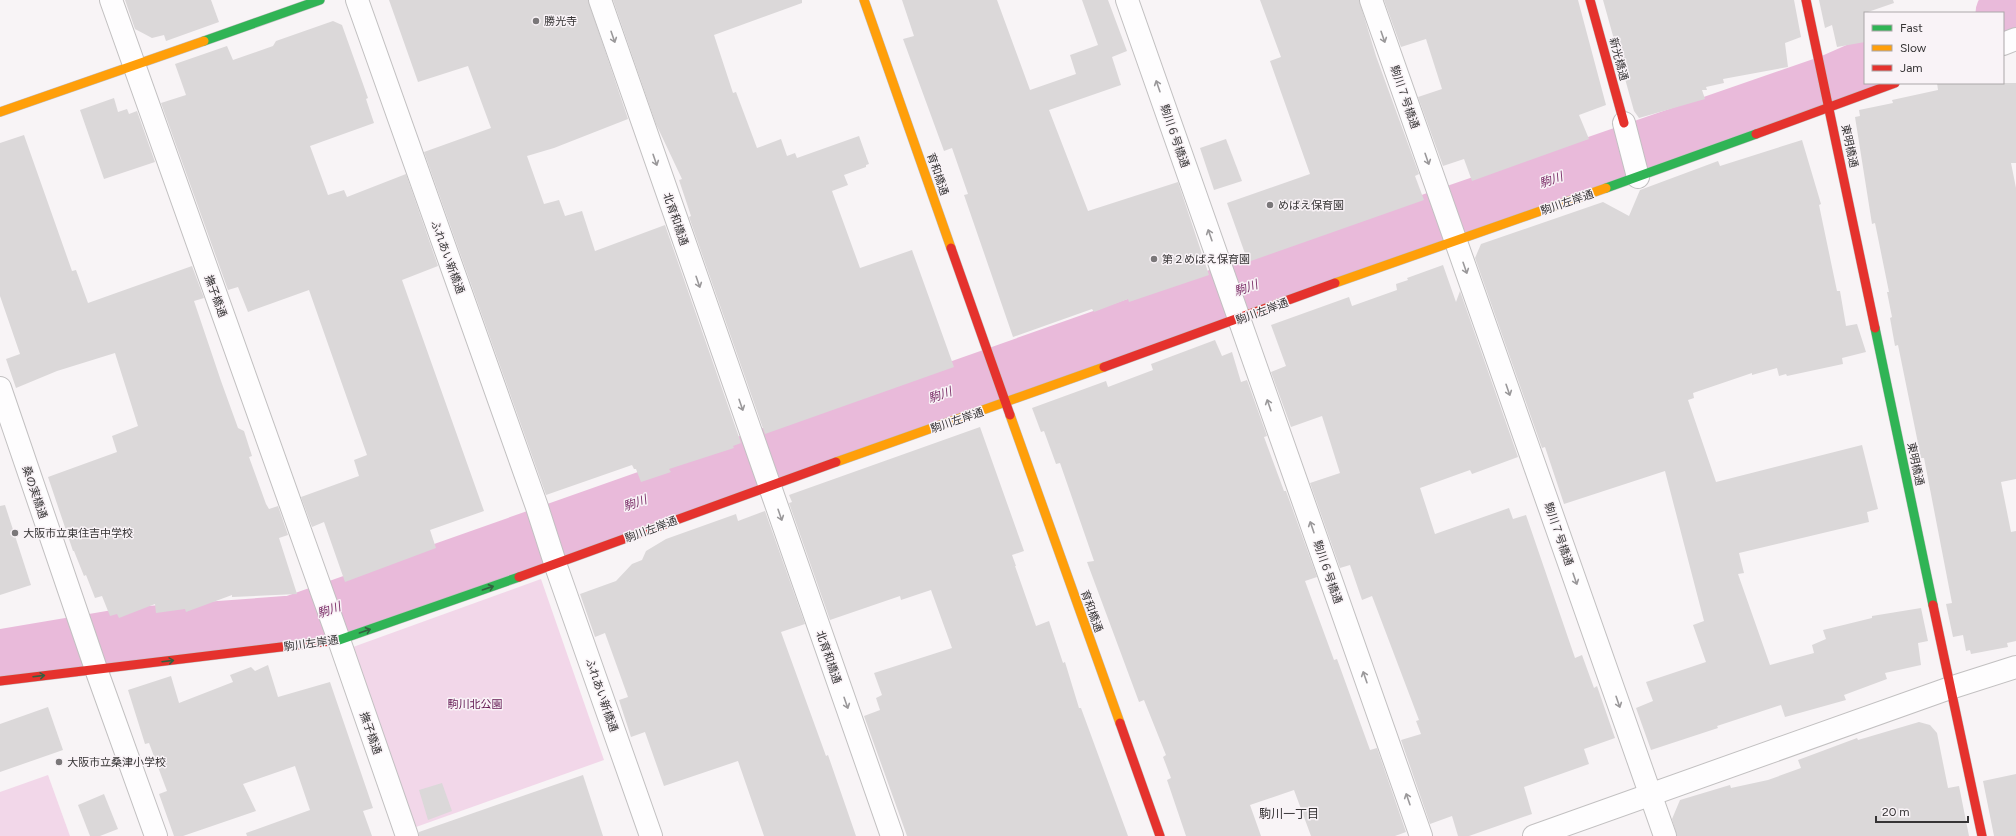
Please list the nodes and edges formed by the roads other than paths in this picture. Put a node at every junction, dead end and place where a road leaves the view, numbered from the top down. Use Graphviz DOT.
graph roads {
  1 [pos="111,0"];
  2 [pos="320,0"];
  3 [pos="357,0"];
  4 [pos="600,0"];
  5 [pos="864,0"];
  6 [pos="1128,0"];
  7 [pos="1370,0"];
  8 [pos="1590,0"];
  9 [pos="1806,0"];
  10 [pos="2016,39"];
  11 [pos="2004,44"];
  12 [pos="133,65"];
  13 [pos="1892,84"];
  14 [pos="1829,107"];
  15 [pos="0,112"];
  16 [pos="1624,124"];
  17 [pos="1637,171"];
  18 [pos="1454,236"];
  19 [pos="1237,313"];
  20 [pos="0,388"];
  21 [pos="1005,403"];
  22 [pos="768,482"];
  23 [pos="554,559"];
  24 [pos="337,635"];
  25 [pos="95,664"];
  26 [pos="2016,667"];
  27 [pos="0,681"];
  28 [pos="1950,688"];
  29 [pos="1651,795"];
  30 [pos="156,836"];
  31 [pos="407,836"];
  32 [pos="651,836"];
  33 [pos="892,836"];
  34 [pos="1160,836"];
  35 [pos="1420,836"];
  36 [pos="1534,836"];
  37 [pos="1665,836"];
  38 [pos="1982,836"];
  1 -- 12 [label="street, 撫子橋通"];
  2 -- 12 [label="street"];
  3 -- 23 [label="street, ふれあい新橋通"];
  4 -- 22 [label="street, 北育和橋通, one-way"];
  5 -- 21 [label="street, 育和橋通"];
  19 -- 6 [label="street, 駒川６号橋通, one-way"];
  7 -- 18 [label="street, 駒川７号橋通, one-way"];
  8 -- 16 [label="street, 新光橋通"];
  9 -- 14 [label="street, 東明橋通"];
  10 -- 11 [label="street"];
  12 -- 15 [label="street"];
  12 -- 24 [label="street, 撫子橋通"];
  13 -- 14 [label="street, 駒川左岸通"];
  14 -- 17 [label="street, 駒川左岸通"];
  14 -- 28 [label="street, 東明橋通"];
  16 -- 17 [label="street"];
  17 -- 18 [label="street, 駒川左岸通"];
  18 -- 19 [label="street, 駒川左岸通"];
  18 -- 29 [label="street, 駒川７号橋通, one-way"];
  19 -- 21 [label="street, 駒川左岸通"];
  35 -- 19 [label="street, 駒川６号橋通, one-way"];
  20 -- 25 [label="street, 桑の実橋通"];
  21 -- 22 [label="street, 駒川左岸通"];
  21 -- 34 [label="street, 育和橋通"];
  22 -- 23 [label="street, 駒川左岸通"];
  22 -- 33 [label="street, 北育和橋通, one-way"];
  24 -- 23 [label="street, 駒川左岸通, one-way"];
  23 -- 32 [label="street, ふれあい新橋通"];
  25 -- 24 [label="street, 駒川左岸通, one-way"];
  24 -- 31 [label="street, 撫子橋通"];
  27 -- 25 [label="street, 駒川左岸通, one-way"];
  25 -- 30 [label="street"];
  26 -- 28 [label="street"];
  28 -- 29 [label="street"];
  28 -- 38 [label="street, 東明橋通"];
  29 -- 36 [label="street"];
  29 -- 37 [label="street, 駒川７号橋通"];
}
